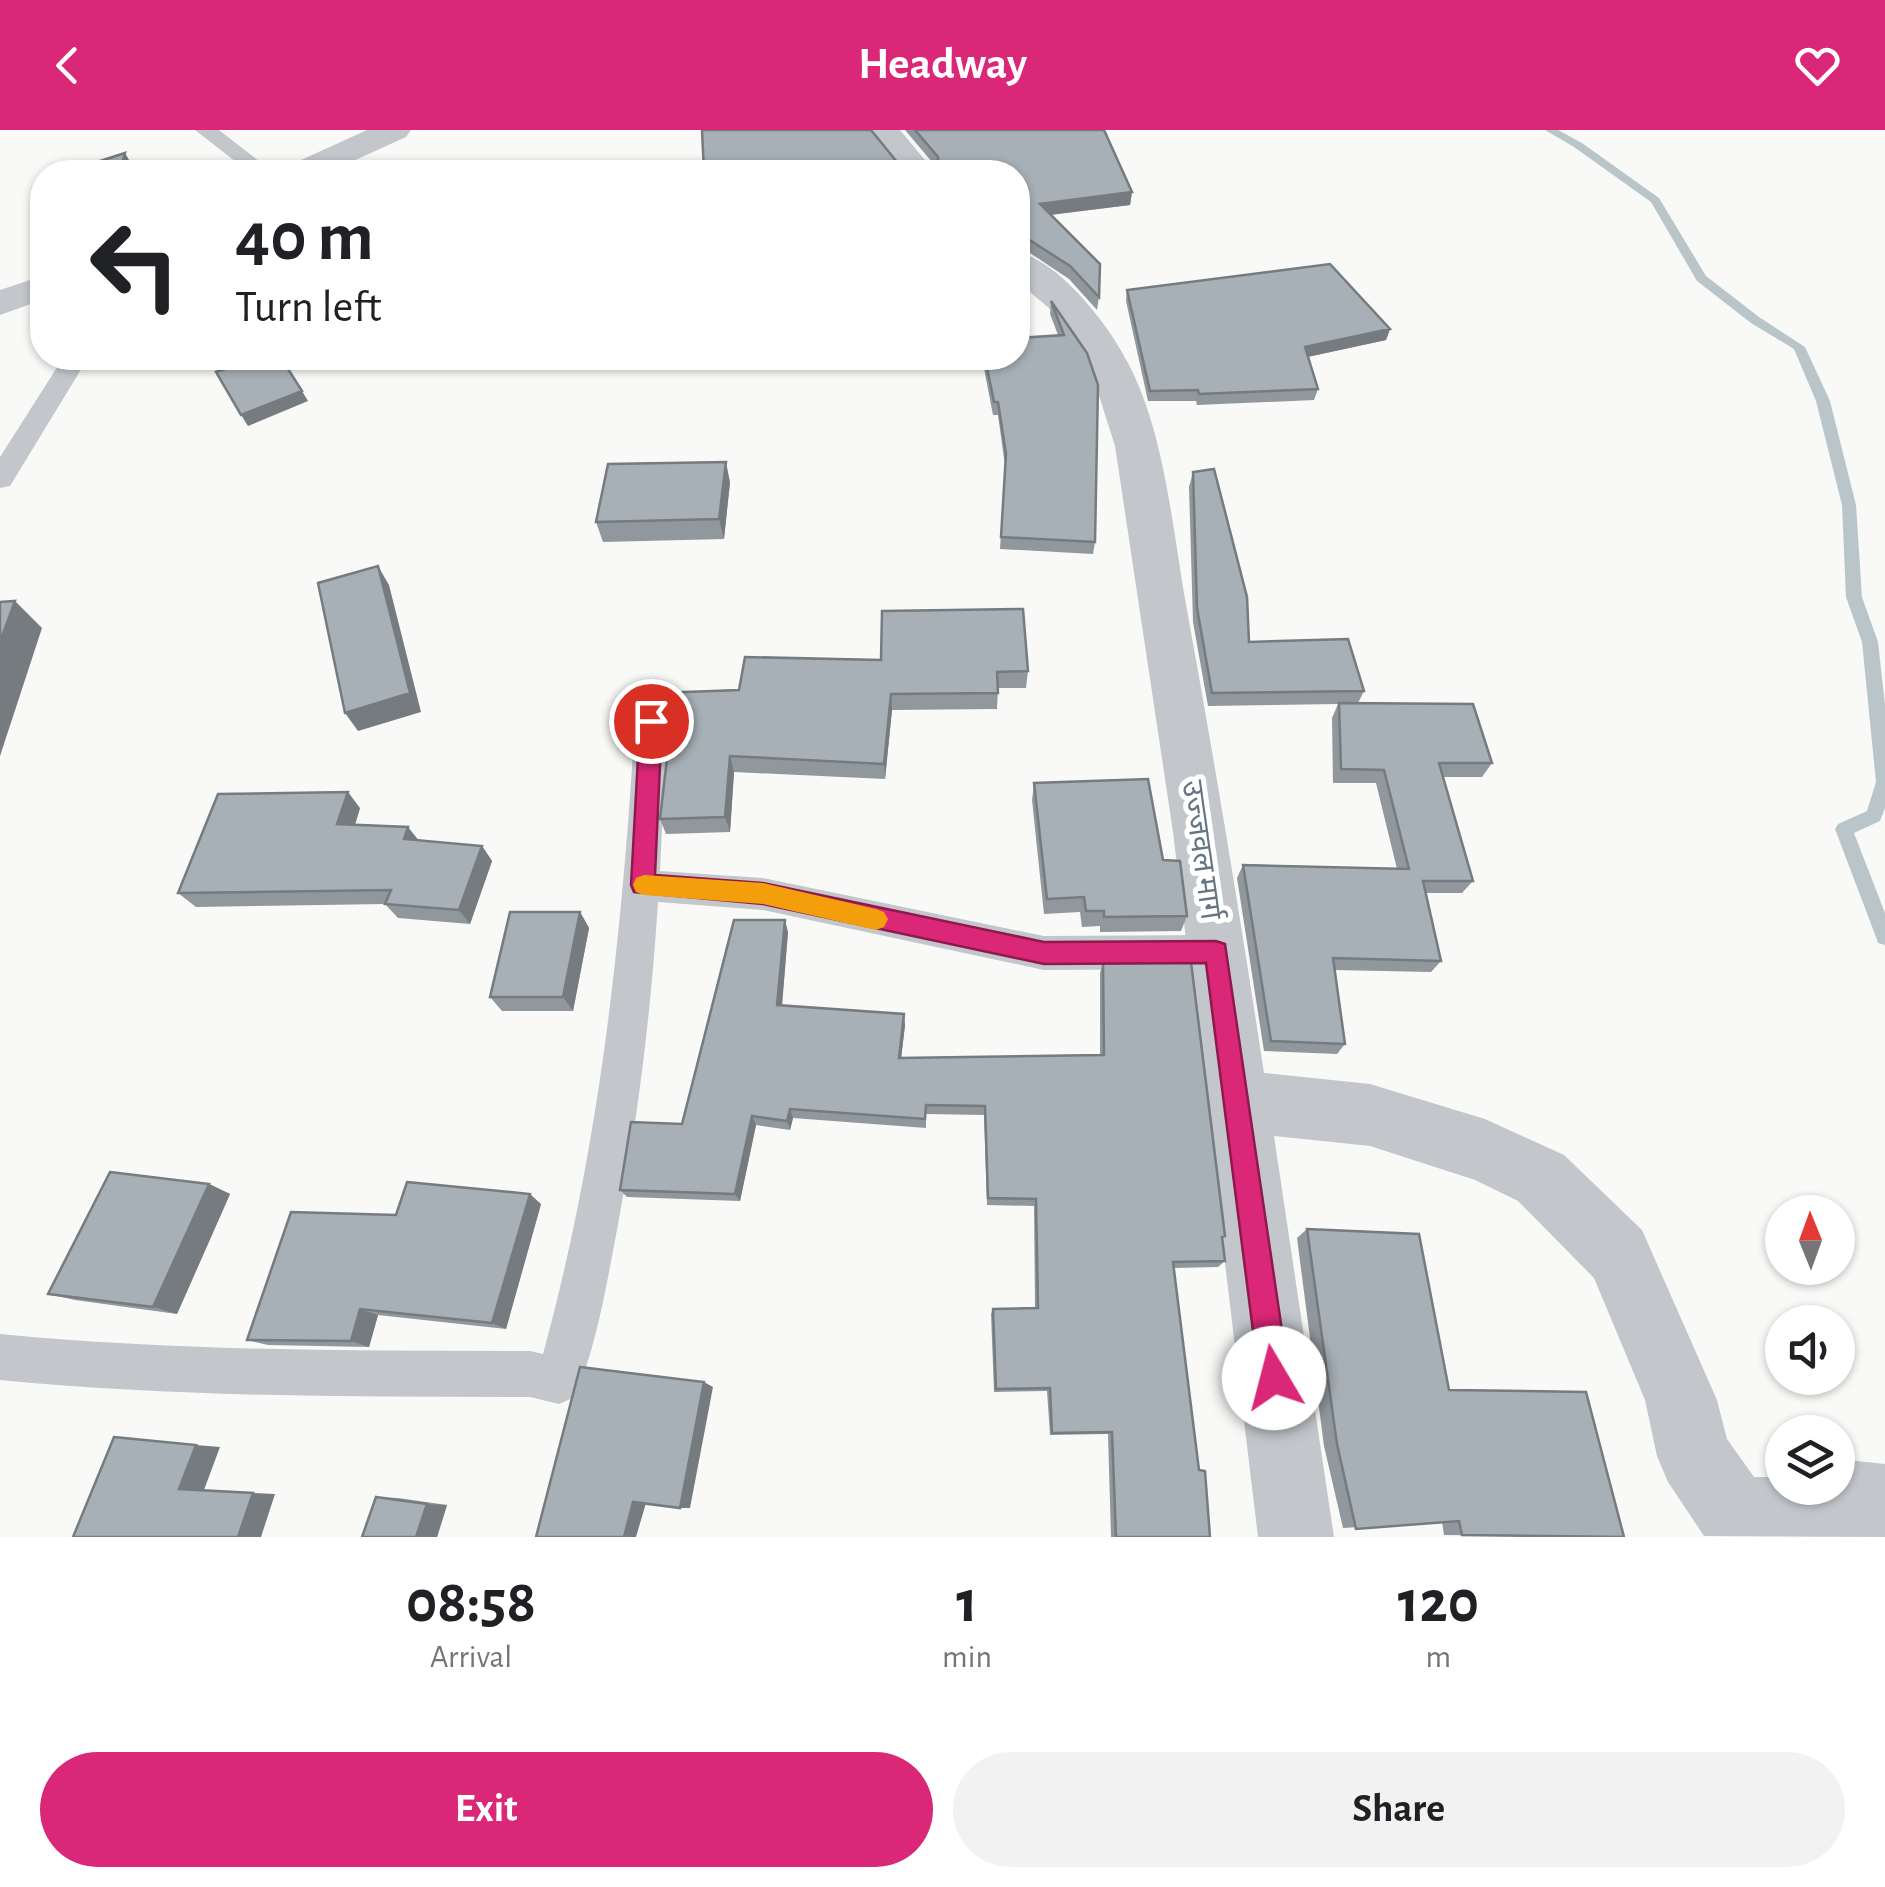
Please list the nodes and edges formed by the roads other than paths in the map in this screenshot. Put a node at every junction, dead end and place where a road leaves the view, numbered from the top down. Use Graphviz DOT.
graph roads {
  1 [pos="206,130"];
  2 [pos="394,130"];
  3 [pos="882,130"];
  4 [pos="246,160"];
  5 [pos="328,160"];
  6 [pos="908,160"];
  7 [pos="1030,273"];
  8 [pos="30,292"];
  9 [pos="0,303"];
  10 [pos="68,370"];
  11 [pos="0,478"];
  12 [pos="651,721"];
  13 [pos="643,885"];
  14 [pos="1216,952"];
  15 [pos="1236,1101"];
  16 [pos="0,1358"];
  17 [pos="1885,1502"];
  18 [pos="1296,1537"];
  1 -- 4 [label="lane"];
  2 -- 5 [label="street"];
  3 -- 6 [label="street"];
  7 -- 14 [label="street, उज्जवल मार्ग"];
  8 -- 9 [label="street"];
  10 -- 11 [label="lane"];
  12 -- 13 [label="lane"];
  13 -- 14 [label="lane"];
  13 -- 16 [label="lane"];
  14 -- 15 [label="street, उज्जवल मार्ग"];
  15 -- 17 [label="street"];
  15 -- 18 [label="street, उज्जवल मार्ग"];
}
